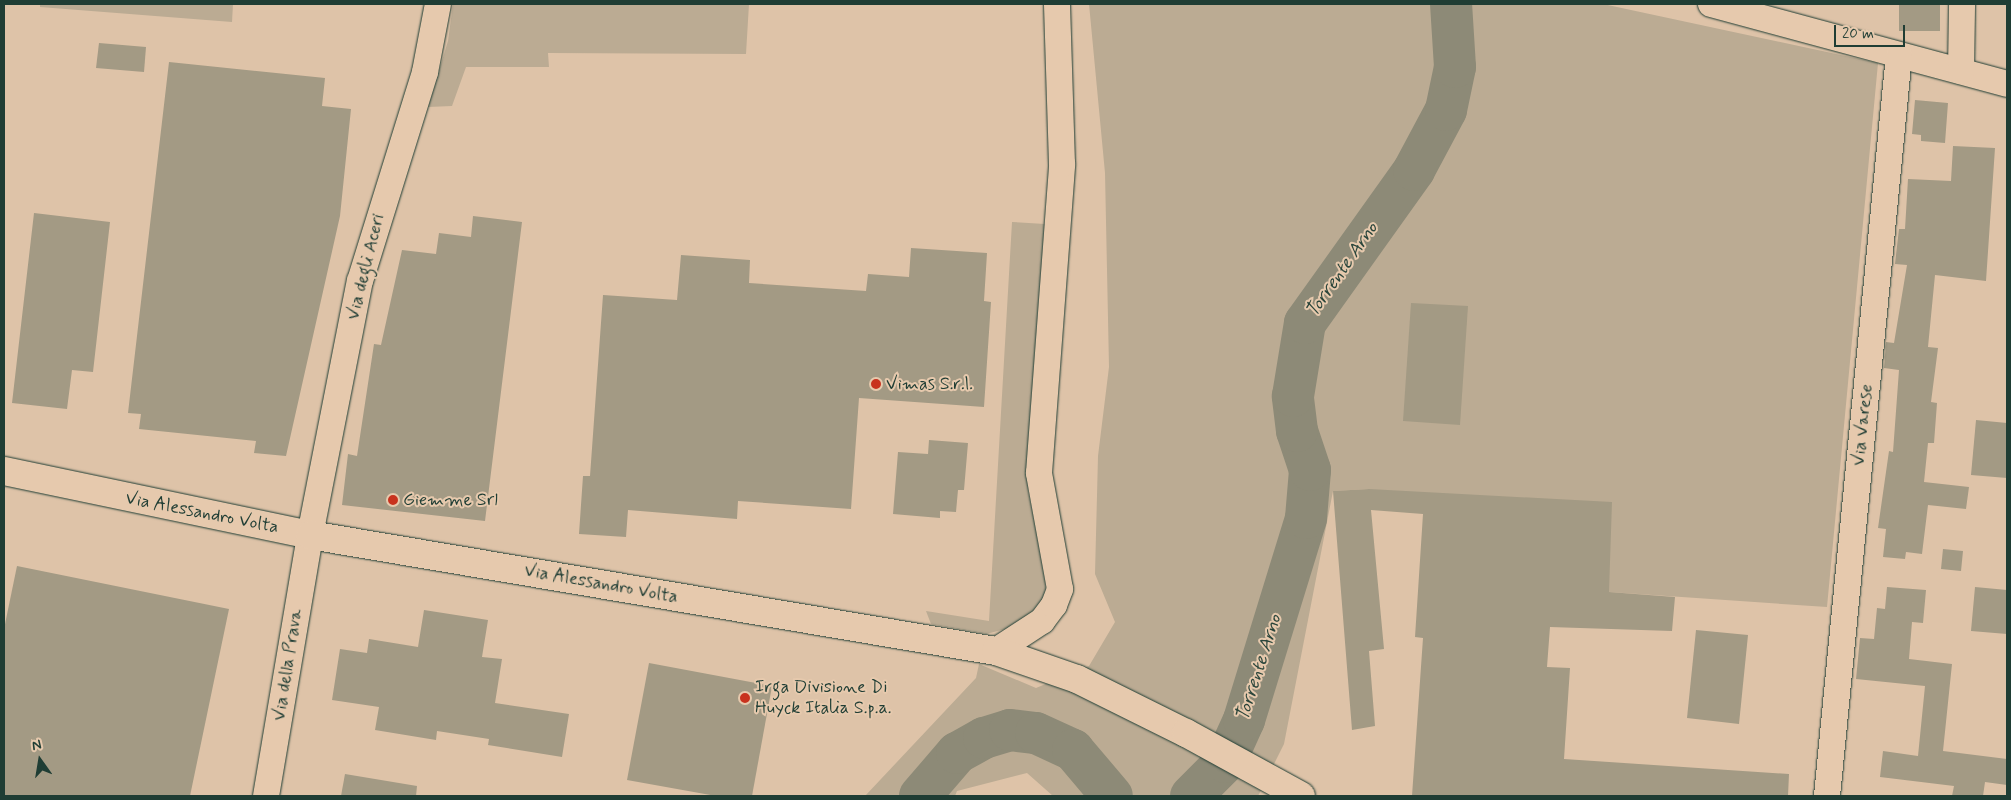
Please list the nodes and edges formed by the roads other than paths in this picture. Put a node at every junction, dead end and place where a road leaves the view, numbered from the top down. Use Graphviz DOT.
graph roads {
  1 [pos="438,4"];
  2 [pos="1057,4"];
  3 [pos="1711,4"];
  4 [pos="1962,4"];
  5 [pos="1791,15"];
  6 [pos="1899,55"];
  7 [pos="1961,72"];
  8 [pos="2007,84"];
  9 [pos="4,471"];
  10 [pos="310,535"];
  11 [pos="996,652"];
  12 [pos="266,796"];
  13 [pos="1301,796"];
  14 [pos="1827,796"];
  1 -- 10 [label="street, Via degli Aceri"];
  2 -- 11 [label="street"];
  3 -- 5 [label="street"];
  4 -- 7 [label="street"];
  5 -- 6 [label="street"];
  6 -- 7 [label="street"];
  6 -- 14 [label="street, Via Varese"];
  7 -- 8 [label="street"];
  9 -- 10 [label="street, Via Alessandro Volta"];
  10 -- 11 [label="street, Via Alessandro Volta"];
  10 -- 12 [label="street, Via della Prava"];
  11 -- 13 [label="street, Via Alessandro Volta"];
}
